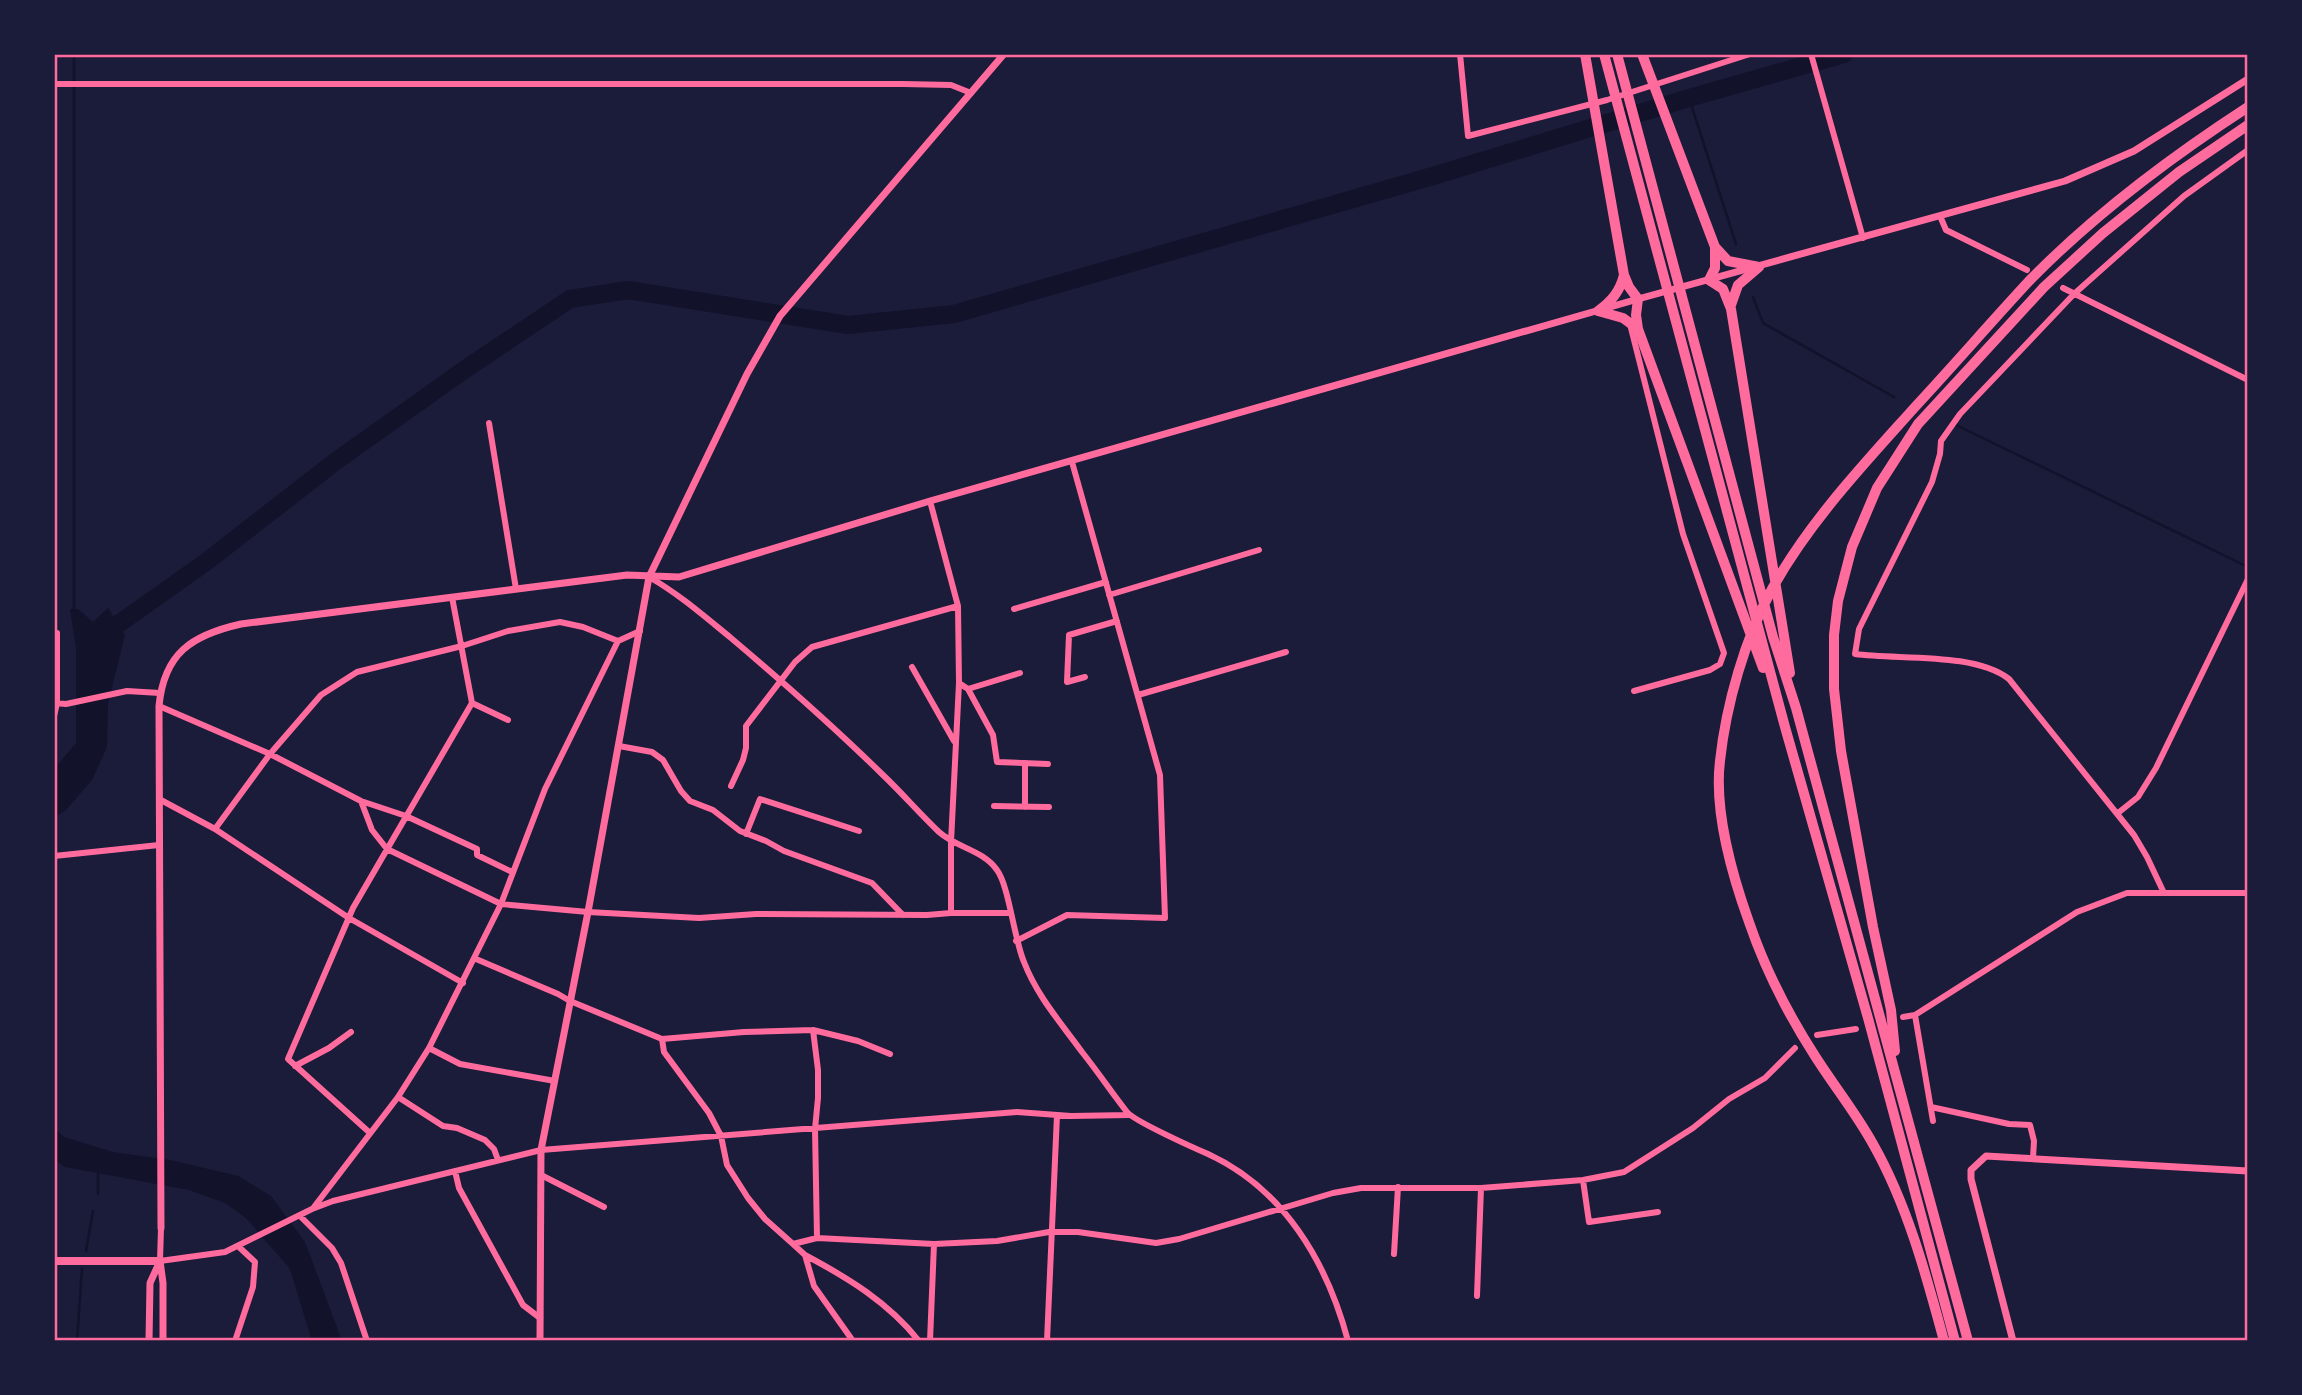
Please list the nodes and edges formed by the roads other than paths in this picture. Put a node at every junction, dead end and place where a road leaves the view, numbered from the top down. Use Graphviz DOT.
graph roads {
  1 [pos="1004,54"];
  2 [pos="1460,54"];
  3 [pos="1585,54"];
  4 [pos="1604,54"];
  5 [pos="1617,54"];
  6 [pos="1642,54"];
  7 [pos="1750,54"];
  8 [pos="1811,54"];
  9 [pos="2248,79"];
  10 [pos="58,84"];
  11 [pos="971,93"];
  12 [pos="2248,107"];
  13 [pos="2248,125"];
  14 [pos="2248,150"];
  15 [pos="1940,216"];
  16 [pos="1863,239"];
  17 [pos="1714,247"];
  18 [pos="1759,267"];
  19 [pos="2027,270"];
  20 [pos="1624,275"];
  21 [pos="1709,280"];
  22 [pos="2063,288"];
  23 [pos="2074,294"];
  24 [pos="1638,299"];
  25 [pos="1731,309"];
  26 [pos="1598,311"];
  27 [pos="1634,327"];
  28 [pos="2248,380"];
  29 [pos="489,422"];
  30 [pos="1072,462"];
  31 [pos="930,501"];
  32 [pos="1259,550"];
  33 [pos="649,577"];
  34 [pos="2247,580"];
  35 [pos="1106,582"];
  36 [pos="516,589"];
  37 [pos="1109,594"];
  38 [pos="452,597"];
  39 [pos="958,606"];
  40 [pos="1013,609"];
  41 [pos="1117,621"];
  42 [pos="640,631"];
  43 [pos="57,633"];
  44 [pos="618,640"];
  45 [pos="462,646"];
  46 [pos="1286,652"];
  47 [pos="1765,663"];
  48 [pos="912,667"];
  49 [pos="1020,673"];
  50 [pos="1085,677"];
  51 [pos="782,680"];
  52 [pos="959,683"];
  53 [pos="968,689"];
  54 [pos="1634,691"];
  55 [pos="160,693"];
  56 [pos="1138,695"];
  57 [pos="56,703"];
  58 [pos="472,703"];
  59 [pos="159,706"];
  60 [pos="1796,708"];
  61 [pos="54,716"];
  62 [pos="508,720"];
  63 [pos="956,744"];
  64 [pos="619,746"];
  65 [pos="270,754"];
  66 [pos="1025,763"];
  67 [pos="1048,764"];
  68 [pos="731,786"];
  69 [pos="159,799"];
  70 [pos="361,801"];
  71 [pos="994,806"];
  72 [pos="1025,807"];
  73 [pos="1049,807"];
  74 [pos="2118,813"];
  75 [pos="406,816"];
  76 [pos="215,830"];
  77 [pos="859,831"];
  78 [pos="746,834"];
  79 [pos="951,842"];
  80 [pos="159,845"];
  81 [pos="387,849"];
  82 [pos="54,856"];
  83 [pos="512,872"];
  84 [pos="2248,892"];
  85 [pos="2164,893"];
  86 [pos="501,904"];
  87 [pos="588,912"];
  88 [pos="951,913"];
  89 [pos="1009,913"];
  90 [pos="903,915"];
  91 [pos="349,918"];
  92 [pos="1016,941"];
  93 [pos="476,959"];
  94 [pos="463,983"];
  95 [pos="570,1002"];
  96 [pos="1915,1015"];
  97 [pos="1903,1017"];
  98 [pos="1856,1029"];
  99 [pos="813,1030"];
  100 [pos="351,1032"];
  101 [pos="1817,1035"];
  102 [pos="662,1039"];
  103 [pos="429,1048"];
  104 [pos="1795,1048"];
  105 [pos="890,1054"];
  106 [pos="295,1066"];
  107 [pos="555,1081"];
  108 [pos="1899,1083"];
  109 [pos="398,1097"];
  110 [pos="1931,1107"];
  111 [pos="1057,1115"];
  112 [pos="1129,1115"];
  113 [pos="1933,1121"];
  114 [pos="815,1129"];
  115 [pos="370,1133"];
  116 [pos="721,1136"];
  117 [pos="541,1150"];
  118 [pos="2033,1158"];
  119 [pos="498,1160"];
  120 [pos="455,1171"];
  121 [pos="2248,1171"];
  122 [pos="541,1175"];
  123 [pos="1583,1180"];
  124 [pos="1398,1186"];
  125 [pos="1481,1188"];
  126 [pos="604,1207"];
  127 [pos="312,1209"];
  128 [pos="1282,1209"];
  129 [pos="1658,1212"];
  130 [pos="298,1217"];
  131 [pos="161,1228"];
  132 [pos="1052,1232"];
  133 [pos="817,1238"];
  134 [pos="793,1244"];
  135 [pos="934,1244"];
  136 [pos="239,1247"];
  137 [pos="1394,1254"];
  138 [pos="805,1255"];
  139 [pos="54,1261"];
  140 [pos="160,1261"];
  141 [pos="1478,1296"];
  142 [pos="540,1318"];
  143 [pos="149,1341"];
  144 [pos="163,1341"];
  145 [pos="235,1341"];
  146 [pos="367,1341"];
  147 [pos="540,1341"];
  148 [pos="853,1341"];
  149 [pos="919,1341"];
  150 [pos="930,1341"];
  151 [pos="1047,1341"];
  152 [pos="1348,1341"];
  153 [pos="1944,1341"];
  154 [pos="1955,1341"];
  155 [pos="1968,1341"];
  156 [pos="2013,1341"];
  1 -- 11 [label="street"];
  2 -- 7 [label="street"];
  3 -- 20 [label="highway"];
  4 -- 47 [label="highway"];
  5 -- 60 [label="highway"];
  6 -- 17 [label="highway"];
  8 -- 16 [label="street"];
  9 -- 15 [label="street"];
  10 -- 11 [label="street"];
  11 -- 33 [label="street"];
  12 -- 153 [label="highway"];
  13 -- 108 [label="highway"];
  14 -- 23 [label="street"];
  15 -- 16 [label="street"];
  15 -- 19 [label="street"];
  16 -- 18 [label="street"];
  17 -- 18 [label="highway"];
  17 -- 21 [label="highway"];
  18 -- 21 [label="street"];
  18 -- 25 [label="highway"];
  20 -- 24 [label="highway"];
  20 -- 26 [label="highway"];
  21 -- 24 [label="street"];
  21 -- 25 [label="highway"];
  22 -- 23 [label="street"];
  23 -- 28 [label="street"];
  23 -- 74 [label="street"];
  24 -- 26 [label="street"];
  24 -- 27 [label="highway"];
  25 -- 60 [label="highway"];
  26 -- 27 [label="highway"];
  26 -- 30 [label="street"];
  27 -- 47 [label="highway"];
  27 -- 54 [label="street"];
  29 -- 36 [label="street"];
  30 -- 31 [label="street"];
  30 -- 35 [label="street"];
  31 -- 33 [label="street"];
  31 -- 39 [label="street"];
  32 -- 37 [label="street"];
  33 -- 36 [label="street"];
  33 -- 42 [label="street"];
  33 -- 51 [label="street"];
  34 -- 74 [label="street"];
  35 -- 37 [label="street"];
  35 -- 40 [label="street"];
  36 -- 38 [label="street"];
  37 -- 41 [label="street"];
  38 -- 45 [label="street"];
  38 -- 55 [label="street"];
  39 -- 51 [label="street"];
  39 -- 52 [label="street"];
  41 -- 50 [label="street"];
  41 -- 56 [label="street"];
  42 -- 44 [label="street"];
  42 -- 64 [label="street"];
  43 -- 57 [label="street"];
  44 -- 45 [label="street"];
  44 -- 83 [label="street"];
  45 -- 58 [label="street"];
  45 -- 65 [label="street"];
  46 -- 56 [label="street"];
  47 -- 154 [label="highway"];
  48 -- 63 [label="street"];
  49 -- 53 [label="street"];
  51 -- 68 [label="street"];
  51 -- 79 [label="street"];
  52 -- 53 [label="street"];
  52 -- 63 [label="street"];
  53 -- 66 [label="street"];
  55 -- 57 [label="street"];
  55 -- 59 [label="street"];
  56 -- 92 [label="street"];
  57 -- 61 [label="street"];
  58 -- 62 [label="street"];
  58 -- 75 [label="street"];
  59 -- 65 [label="street"];
  59 -- 69 [label="street"];
  60 -- 108 [label="highway"];
  63 -- 79 [label="street"];
  64 -- 78 [label="street"];
  64 -- 87 [label="street"];
  65 -- 70 [label="street"];
  65 -- 76 [label="street"];
  66 -- 67 [label="street"];
  66 -- 72 [label="street"];
  69 -- 76 [label="street"];
  69 -- 80 [label="street"];
  70 -- 75 [label="street"];
  70 -- 81 [label="street"];
  71 -- 72 [label="street"];
  72 -- 73 [label="street"];
  74 -- 85 [label="street"];
  75 -- 81 [label="street"];
  75 -- 83 [label="street"];
  76 -- 91 [label="street"];
  77 -- 78 [label="street"];
  78 -- 90 [label="street"];
  79 -- 88 [label="street"];
  79 -- 89 [label="street"];
  80 -- 82 [label="street"];
  80 -- 131 [label="street"];
  81 -- 86 [label="street"];
  81 -- 91 [label="street"];
  83 -- 86 [label="street"];
  84 -- 85 [label="street"];
  85 -- 96 [label="street"];
  86 -- 87 [label="street"];
  86 -- 93 [label="street"];
  87 -- 90 [label="street"];
  87 -- 95 [label="street"];
  88 -- 89 [label="street"];
  88 -- 90 [label="street"];
  89 -- 92 [label="street"];
  91 -- 94 [label="street"];
  91 -- 106 [label="street"];
  92 -- 112 [label="street"];
  93 -- 94 [label="street"];
  93 -- 95 [label="street"];
  94 -- 103 [label="street"];
  95 -- 102 [label="street"];
  95 -- 107 [label="street"];
  96 -- 97 [label="street"];
  96 -- 110 [label="street"];
  98 -- 101 [label="street"];
  99 -- 102 [label="street"];
  99 -- 105 [label="street"];
  99 -- 114 [label="street"];
  100 -- 106 [label="street"];
  102 -- 116 [label="street"];
  103 -- 107 [label="street"];
  103 -- 109 [label="street"];
  104 -- 123 [label="street"];
  106 -- 115 [label="street"];
  107 -- 117 [label="street"];
  108 -- 155 [label="highway"];
  109 -- 115 [label="street"];
  109 -- 119 [label="street"];
  110 -- 113 [label="street"];
  110 -- 118 [label="street"];
  111 -- 112 [label="street"];
  111 -- 114 [label="street"];
  111 -- 132 [label="street"];
  112 -- 128 [label="street"];
  114 -- 116 [label="street"];
  114 -- 133 [label="street"];
  115 -- 127 [label="street"];
  116 -- 117 [label="street"];
  116 -- 134 [label="street"];
  117 -- 119 [label="street"];
  117 -- 122 [label="street"];
  118 -- 121 [label="street"];
  118 -- 156 [label="street"];
  119 -- 120 [label="street"];
  120 -- 127 [label="street"];
  120 -- 142 [label="street"];
  122 -- 126 [label="street"];
  122 -- 142 [label="street"];
  123 -- 125 [label="street"];
  123 -- 129 [label="street"];
  124 -- 125 [label="street"];
  124 -- 128 [label="street"];
  124 -- 137 [label="street"];
  125 -- 141 [label="street"];
  127 -- 130 [label="street"];
  128 -- 132 [label="street"];
  128 -- 152 [label="street"];
  130 -- 136 [label="street"];
  130 -- 146 [label="street"];
  131 -- 140 [label="street"];
  132 -- 135 [label="street"];
  132 -- 151 [label="street"];
  133 -- 134 [label="street"];
  133 -- 135 [label="street"];
  134 -- 138 [label="street"];
  135 -- 150 [label="street"];
  136 -- 140 [label="street"];
  136 -- 145 [label="street"];
  138 -- 148 [label="street"];
  138 -- 149 [label="street"];
  139 -- 140 [label="main road"];
  140 -- 143 [label="street"];
  140 -- 144 [label="street"];
  142 -- 147 [label="street"];
}
